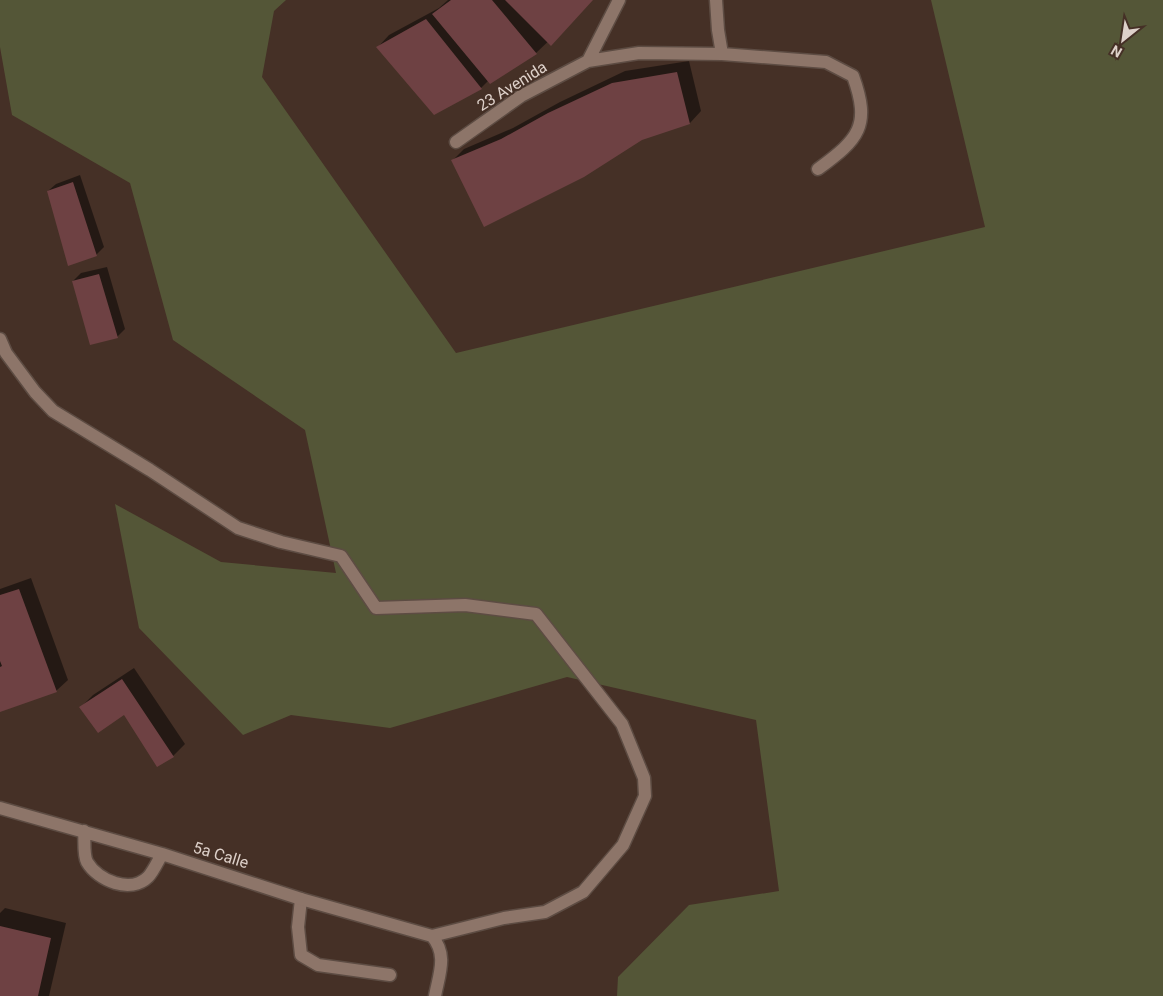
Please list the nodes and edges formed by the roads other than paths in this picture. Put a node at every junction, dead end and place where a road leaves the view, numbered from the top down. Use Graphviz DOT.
graph roads {
  1 [pos="619,0"];
  2 [pos="716,0"];
  3 [pos="722,54"];
  4 [pos="588,61"];
  5 [pos="456,142"];
  6 [pos="818,170"];
  7 [pos="0,339"];
  8 [pos="0,808"];
  9 [pos="84,831"];
  10 [pos="162,854"];
  11 [pos="301,898"];
  12 [pos="432,936"];
  13 [pos="390,975"];
  14 [pos="435,996"];
  1 -- 4 [label="street"];
  2 -- 3 [label="street"];
  3 -- 4 [label="street, 23 Avenida"];
  3 -- 6 [label="street, 23 Avenida"];
  4 -- 5 [label="street, 23 Avenida"];
  7 -- 12 [label="street"];
  8 -- 9 [label="street, 5a Calle"];
  9 -- 10 [label="street, 5a Calle"];
  9 -- 10 [label="street"];
  10 -- 11 [label="street, 5a Calle"];
  11 -- 12 [label="street, 5a Calle"];
  11 -- 13 [label="street"];
  12 -- 14 [label="street"];
}
